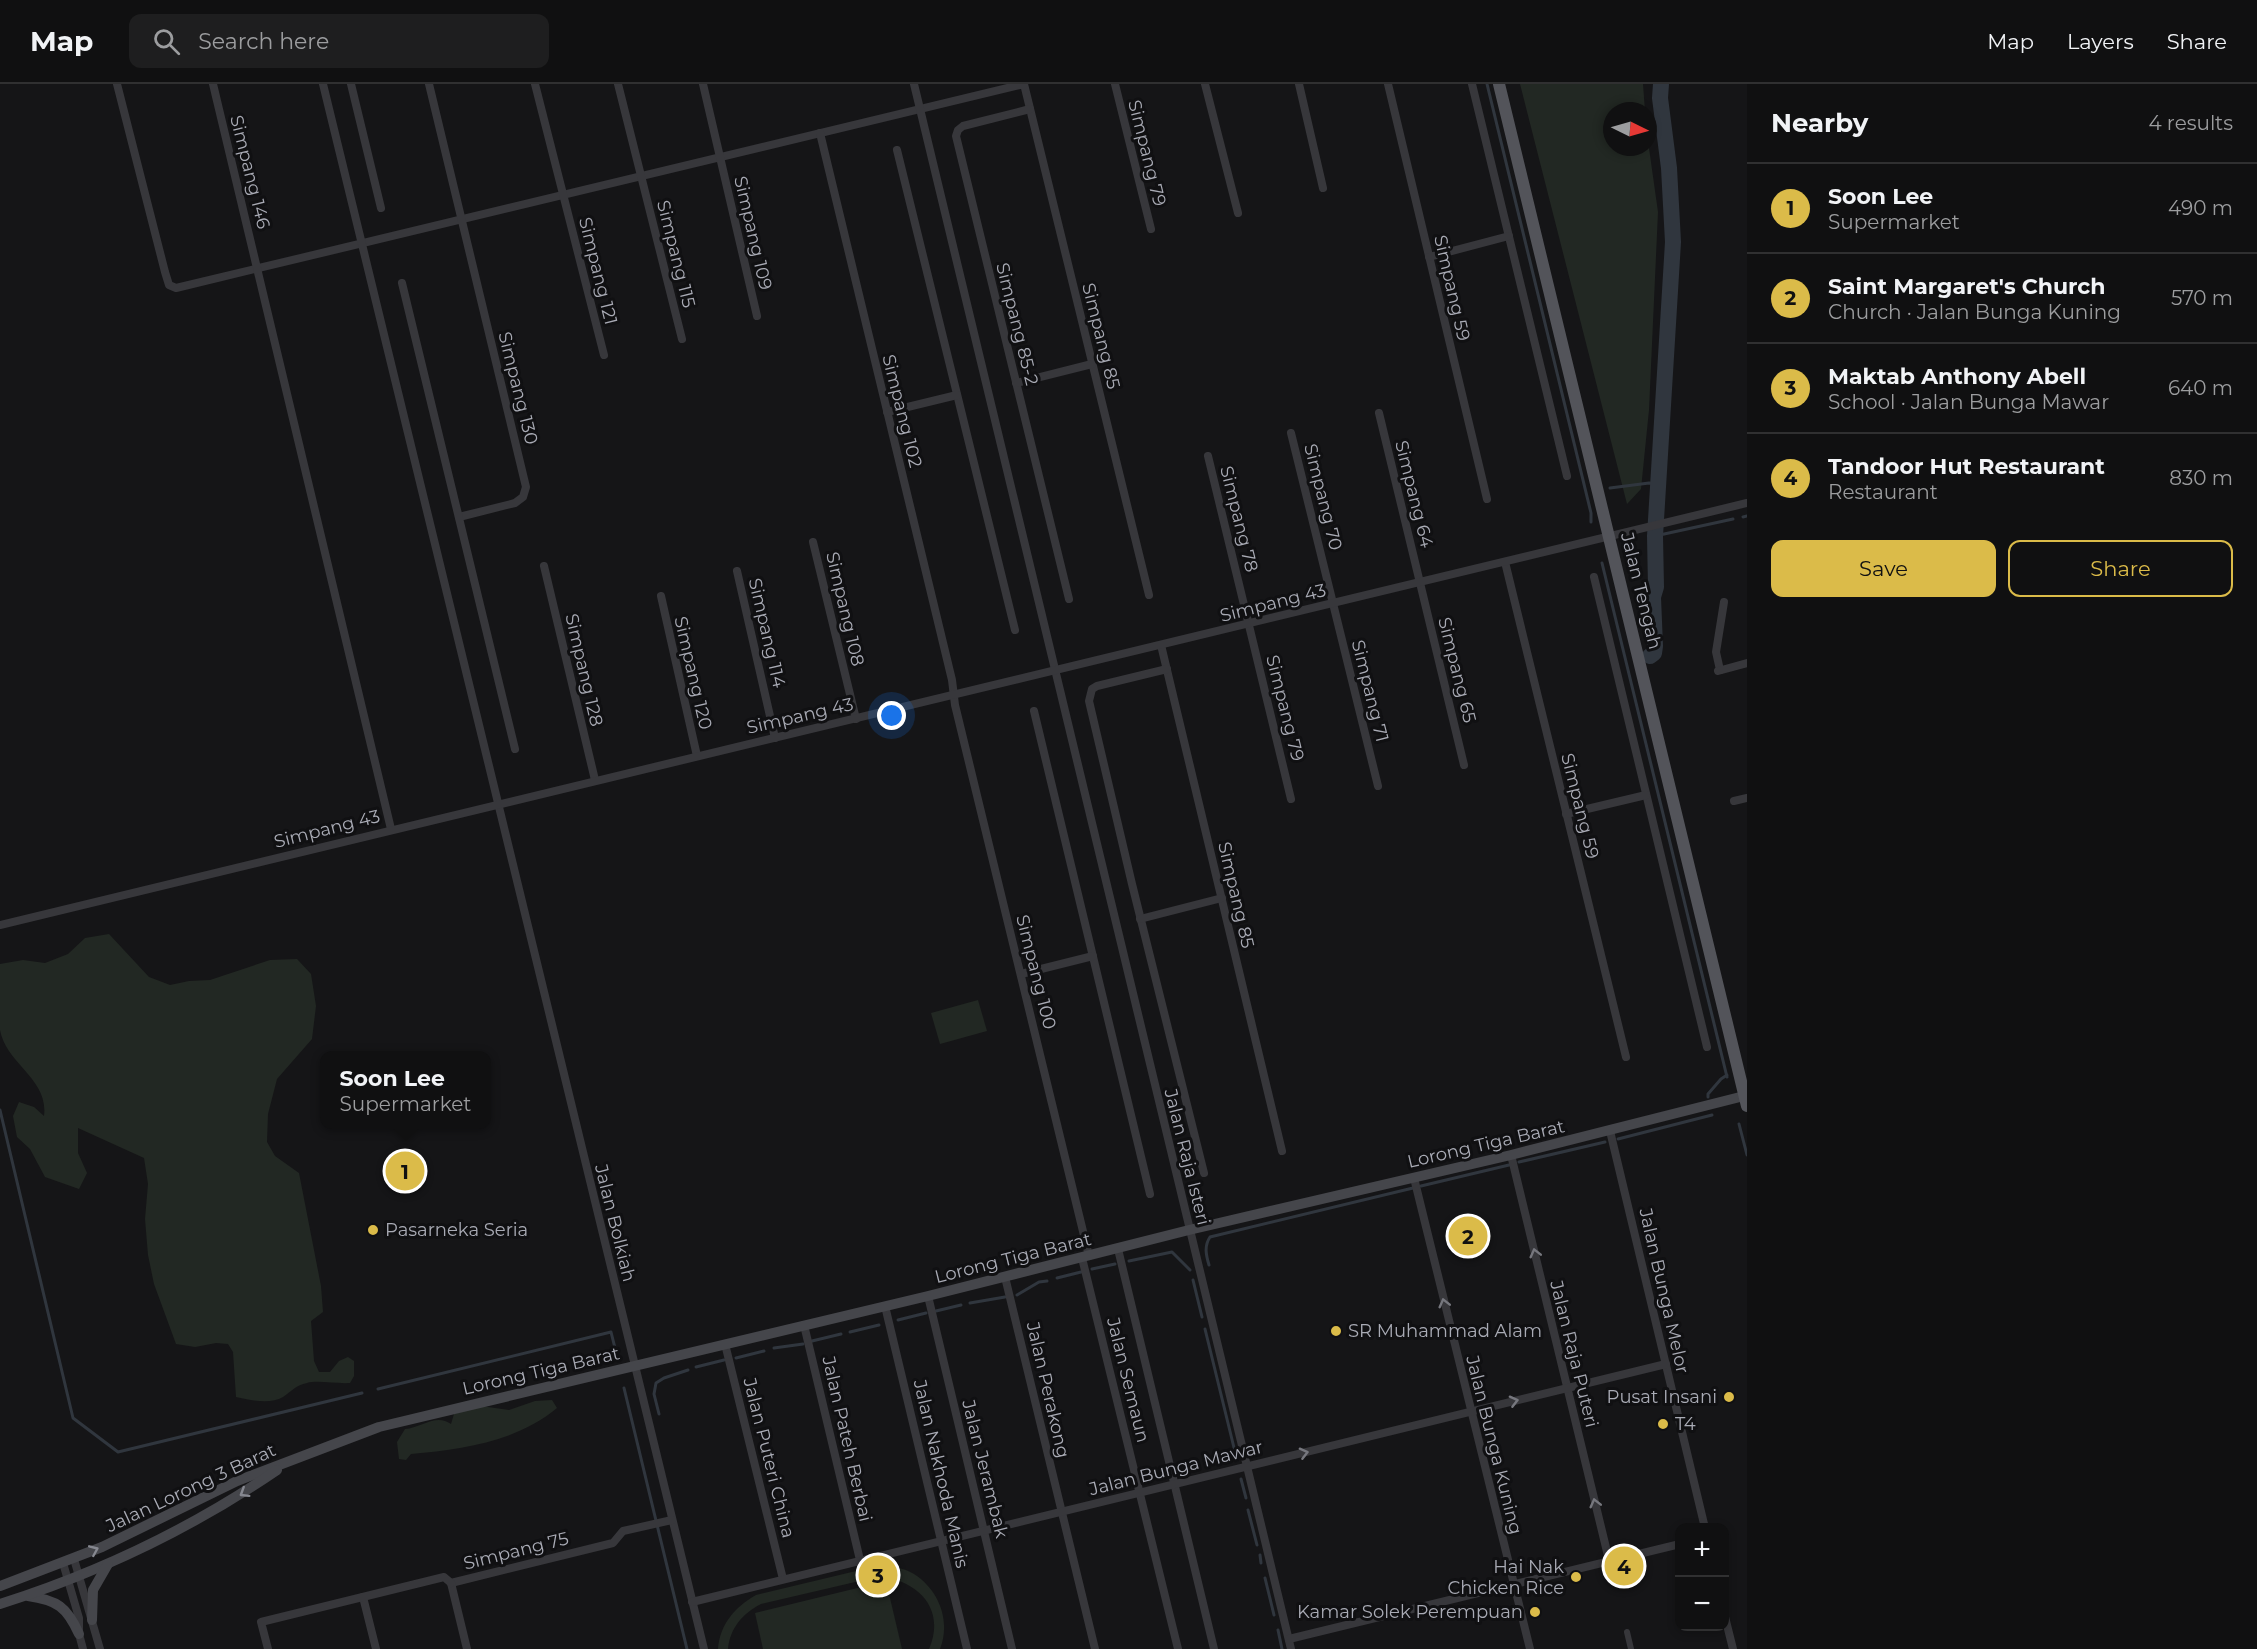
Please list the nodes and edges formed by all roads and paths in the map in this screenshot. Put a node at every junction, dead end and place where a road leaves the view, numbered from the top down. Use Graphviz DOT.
graph roads {
  1 [pos="117,84"];
  2 [pos="213,84"];
  3 [pos="323,84"];
  4 [pos="351,84"];
  5 [pos="429,84"];
  6 [pos="535,84"];
  7 [pos="618,84"];
  8 [pos="703,84"];
  9 [pos="914,84"];
  10 [pos="1024,84"];
  11 [pos="1115,84"];
  12 [pos="1205,84"];
  13 [pos="1299,84"];
  14 [pos="1388,84"];
  15 [pos="1472,84"];
  16 [pos="1499,84"];
  17 [pos="920,109"];
  18 [pos="1030,109"];
  19 [pos="820,133"];
  20 [pos="897,150"];
  21 [pos="720,157"];
  22 [pos="641,176"];
  23 [pos="1323,188"];
  24 [pos="563,195"];
  25 [pos="381,208"];
  26 [pos="1238,213"];
  27 [pos="462,220"];
  28 [pos="1151,229"];
  29 [pos="1509,236"];
  30 [pos="362,244"];
  31 [pos="1429,257"];
  32 [pos="258,268"];
  33 [pos="402,284"];
  34 [pos="757,316"];
  35 [pos="681,339"];
  36 [pos="604,355"];
  37 [pos="1092,364"];
  38 [pos="1016,383"];
  39 [pos="957,395"];
  40 [pos="887,412"];
  41 [pos="1379,413"];
  42 [pos="1291,433"];
  43 [pos="1208,456"];
  44 [pos="1568,476"];
  45 [pos="1487,499"];
  46 [pos="1747,503"];
  47 [pos="459,517"];
  48 [pos="1609,537"];
  49 [pos="813,542"];
  50 [pos="1505,562"];
  51 [pos="544,566"];
  52 [pos="737,571"];
  53 [pos="1594,577"];
  54 [pos="1420,583"];
  55 [pos="1149,595"];
  56 [pos="661,596"];
  57 [pos="1069,598"];
  58 [pos="1724,602"];
  59 [pos="1334,604"];
  60 [pos="1249,624"];
  61 [pos="1015,630"];
  62 [pos="1161,645"];
  63 [pos="1747,663"];
  64 [pos="1167,669"];
  65 [pos="1054,672"];
  66 [pos="954,695"];
  67 [pos="1034,711"];
  68 [pos="856,718"];
  69 [pos="775,738"];
  70 [pos="514,750"];
  71 [pos="697,756"];
  72 [pos="1464,765"];
  73 [pos="595,780"];
  74 [pos="1378,786"];
  75 [pos="1646,795"];
  76 [pos="1747,798"];
  77 [pos="1292,799"];
  78 [pos="1734,801"];
  79 [pos="497,804"];
  80 [pos="1566,813"];
  81 [pos="391,829"];
  82 [pos="1222,898"];
  83 [pos="1140,919"];
  84 [pos="0,925"];
  85 [pos="1093,956"];
  86 [pos="1021,974"];
  87 [pos="1707,1047"];
  88 [pos="1626,1057"];
  89 [pos="1746,1101"];
  90 [pos="1610,1131"];
  91 [pos="1282,1151"];
  92 [pos="1511,1155"];
  93 [pos="1204,1173"];
  94 [pos="1414,1178"];
  95 [pos="1150,1194"];
  96 [pos="1190,1230"];
  97 [pos="1118,1249"];
  98 [pos="1086,1257"];
  99 [pos="1005,1277"];
  100 [pos="928,1296"];
  101 [pos="885,1306"];
  102 [pos="804,1325"];
  103 [pos="725,1344"];
  104 [pos="1666,1364"];
  105 [pos="635,1366"];
  106 [pos="1567,1388"];
  107 [pos="1471,1412"];
  108 [pos="292,1460"];
  109 [pos="1247,1467"];
  110 [pos="1174,1485"];
  111 [pos="1141,1492"];
  112 [pos="1062,1512"];
  113 [pos="668,1521"];
  114 [pos="1703,1523"];
  115 [pos="984,1530"];
  116 [pos="941,1541"];
  117 [pos="1675,1545"];
  118 [pos="74,1559"];
  119 [pos="860,1560"];
  120 [pos="1609,1560"];
  121 [pos="63,1563"];
  122 [pos="108,1563"];
  123 [pos="79,1576"];
  124 [pos="783,1579"];
  125 [pos="68,1581"];
  126 [pos="451,1583"];
  127 [pos="1513,1584"];
  128 [pos="0,1586"];
  129 [pos="26,1595"];
  130 [pos="363,1597"];
  131 [pos="692,1602"];
  132 [pos="0,1604"];
  133 [pos="92,1620"];
  134 [pos="1729,1631"];
  135 [pos="1628,1632"];
  136 [pos="79,1634"];
  137 [pos="1289,1639"];
  138 [pos="83,1649"];
  139 [pos="100,1649"];
  140 [pos="268,1649"];
  141 [pos="376,1649"];
  142 [pos="467,1649"];
  143 [pos="704,1649"];
  144 [pos="967,1649"];
  145 [pos="1012,1649"];
  146 [pos="1095,1649"];
  147 [pos="1178,1649"];
  148 [pos="1214,1649"];
  149 [pos="1291,1649"];
  150 [pos="1530,1649"];
  151 [pos="1631,1649"];
  152 [pos="1733,1649"];
  1 -- 32 [label="street"];
  2 -- 32 [label="street, Simpang 146"];
  3 -- 30 [label="street, Jalan Bolkiah"];
  4 -- 25 [label="street"];
  5 -- 27 [label="street, Simpang 130"];
  6 -- 24 [label="street"];
  7 -- 22 [label="street"];
  8 -- 21 [label="street"];
  9 -- 17 [label="street, Jalan Raja Isteri"];
  10 -- 17 [label="street"];
  10 -- 18 [label="street, Simpang 85"];
  11 -- 28 [label="street, Simpang 79"];
  12 -- 26 [label="street"];
  13 -- 23 [label="street"];
  14 -- 31 [label="street, Simpang 59"];
  15 -- 29 [label="street"];
  16 -- 48 [label="main road, Jalan Tengah"];
  17 -- 19 [label="street"];
  17 -- 65 [label="street, Jalan Raja Isteri"];
  18 -- 37 [label="street, Simpang 85"];
  18 -- 38 [label="street, Simpang 85-2"];
  19 -- 21 [label="street"];
  19 -- 40 [label="street, Simpang 102"];
  20 -- 39 [label="street"];
  21 -- 22 [label="street"];
  21 -- 34 [label="street, Simpang 109"];
  22 -- 24 [label="street"];
  22 -- 35 [label="street, Simpang 115"];
  24 -- 27 [label="street"];
  24 -- 36 [label="street, Simpang 121"];
  27 -- 30 [label="street"];
  27 -- 47 [label="street, Simpang 130"];
  29 -- 31 [label="street"];
  29 -- 44 [label="street"];
  30 -- 32 [label="street"];
  30 -- 79 [label="street, Jalan Bolkiah"];
  31 -- 45 [label="street, Simpang 59"];
  32 -- 81 [label="street, Simpang 146"];
  33 -- 47 [label="street"];
  37 -- 38 [label="street"];
  37 -- 55 [label="street, Simpang 85"];
  38 -- 57 [label="street, Simpang 85-2"];
  39 -- 40 [label="street"];
  39 -- 61 [label="street"];
  40 -- 66 [label="street, Simpang 102"];
  41 -- 54 [label="street, Simpang 64"];
  42 -- 59 [label="street, Simpang 70"];
  43 -- 60 [label="street, Simpang 78"];
  46 -- 48 [label="street, Simpang 43"];
  47 -- 70 [label="street"];
  48 -- 50 [label="street, Simpang 43"];
  48 -- 89 [label="main road, Jalan Tengah"];
  49 -- 68 [label="street, Simpang 108"];
  50 -- 54 [label="street, Simpang 43"];
  50 -- 80 [label="street, Simpang 59"];
  51 -- 73 [label="street, Simpang 128"];
  52 -- 69 [label="street, Simpang 114"];
  53 -- 75 [label="street"];
  54 -- 59 [label="street, Simpang 43"];
  54 -- 72 [label="street, Simpang 65"];
  56 -- 71 [label="street, Simpang 120"];
  58 -- 63 [label="street"];
  59 -- 60 [label="street, Simpang 43"];
  59 -- 74 [label="street, Simpang 71"];
  60 -- 62 [label="street, Simpang 43"];
  60 -- 77 [label="street, Simpang 79"];
  62 -- 64 [label="street, Simpang 85"];
  62 -- 65 [label="street, Simpang 43"];
  64 -- 82 [label="street, Simpang 85"];
  64 -- 83 [label="street"];
  65 -- 66 [label="street, Simpang 43"];
  65 -- 96 [label="street, Jalan Raja Isteri"];
  66 -- 68 [label="street, Simpang 43"];
  66 -- 86 [label="street, Simpang 100"];
  67 -- 85 [label="street"];
  68 -- 69 [label="street, Simpang 43"];
  69 -- 71 [label="street, Simpang 43"];
  71 -- 73 [label="street, Simpang 43"];
  73 -- 79 [label="street, Simpang 43"];
  75 -- 80 [label="street"];
  75 -- 87 [label="street"];
  76 -- 78 [label="street"];
  79 -- 81 [label="street, Simpang 43"];
  79 -- 105 [label="street, Jalan Bolkiah"];
  80 -- 88 [label="street, Simpang 59"];
  81 -- 84 [label="street, Simpang 43"];
  82 -- 83 [label="street"];
  82 -- 91 [label="street, Simpang 85"];
  83 -- 93 [label="street"];
  85 -- 86 [label="street"];
  85 -- 95 [label="street"];
  86 -- 98 [label="street, Simpang 100"];
  89 -- 90 [label="main road, Lorong Tiga Barat"];
  90 -- 92 [label="main road, Lorong Tiga Barat"];
  90 -- 104 [label="street, Jalan Bunga Melor"];
  92 -- 94 [label="main road, Lorong Tiga Barat"];
  106 -- 92 [label="street, Jalan Raja Puteri, one-way"];
  94 -- 96 [label="main road, Lorong Tiga Barat"];
  107 -- 94 [label="street, Jalan Bunga Kuning, one-way"];
  96 -- 97 [label="main road, Lorong Tiga Barat"];
  96 -- 109 [label="street, Jalan Raja Isteri"];
  97 -- 98 [label="main road, Lorong Tiga Barat"];
  97 -- 110 [label="street"];
  98 -- 99 [label="main road, Lorong Tiga Barat"];
  98 -- 111 [label="street, Jalan Semaun"];
  99 -- 100 [label="main road, Lorong Tiga Barat"];
  99 -- 112 [label="street, Jalan Perakong"];
  100 -- 101 [label="main road, Lorong Tiga Barat"];
  100 -- 115 [label="street, Jalan Jerambak"];
  101 -- 102 [label="main road, Lorong Tiga Barat"];
  101 -- 116 [label="street, Jalan Nakhoda Manis"];
  102 -- 103 [label="main road, Lorong Tiga Barat"];
  102 -- 119 [label="street, Jalan Pateh Berbai"];
  103 -- 105 [label="main road, Lorong Tiga Barat"];
  103 -- 124 [label="street, Jalan Puteri China"];
  104 -- 106 [label="street, Jalan Bunga Mawar"];
  104 -- 114 [label="street, Jalan Bunga Melor"];
  105 -- 108 [label="main road, Lorong Tiga Barat"];
  105 -- 113 [label="street, Jalan Bolkiah"];
  107 -- 106 [label="street, Jalan Bunga Mawar, one-way"];
  120 -- 106 [label="street, Jalan Raja Puteri, one-way"];
  109 -- 107 [label="street, Jalan Bunga Mawar, one-way"];
  107 -- 127 [label="street, Jalan Bunga Kuning"];
  118 -- 108 [label="main road, Jalan Lorong 3 Barat, one-way"];
  108 -- 122 [label="main road, Jalan Lorong 3 Barat, one-way"];
  109 -- 110 [label="street, Jalan Bunga Mawar"];
  109 -- 137 [label="street, Jalan Raja Isteri"];
  110 -- 111 [label="street, Jalan Bunga Mawar"];
  110 -- 148 [label="street"];
  111 -- 112 [label="street, Jalan Bunga Mawar"];
  111 -- 147 [label="street, Jalan Semaun"];
  112 -- 115 [label="street, Jalan Bunga Mawar"];
  112 -- 146 [label="street, Jalan Perakong"];
  113 -- 126 [label="street, Simpang 75"];
  113 -- 131 [label="street, Jalan Bolkiah"];
  115 -- 116 [label="street, Jalan Bunga Mawar"];
  115 -- 145 [label="street, Jalan Jerambak"];
  116 -- 119 [label="street, Jalan Bunga Mawar"];
  116 -- 144 [label="street, Jalan Nakhoda Manis"];
  117 -- 120 [label="street"];
  118 -- 121 [label="main road, Jalan Lorong 3 Barat"];
  118 -- 123 [label="street"];
  119 -- 124 [label="street, Jalan Bunga Mawar"];
  120 -- 127 [label="street"];
  121 -- 125 [label="street"];
  121 -- 128 [label="main road, Jalan Lorong 3 Barat"];
  122 -- 123 [label="main road, Jalan Lorong 3 Barat"];
  122 -- 133 [label="main road"];
  123 -- 125 [label="main road, Jalan Lorong 3 Barat"];
  123 -- 133 [label="street"];
  124 -- 131 [label="street, Jalan Bunga Mawar"];
  125 -- 129 [label="main road, Jalan Lorong 3 Barat"];
  125 -- 136 [label="street"];
  126 -- 130 [label="street, Simpang 75"];
  126 -- 142 [label="street"];
  127 -- 137 [label="street"];
  127 -- 150 [label="street, Jalan Bunga Kuning"];
  129 -- 132 [label="main road, Jalan Lorong 3 Barat"];
  129 -- 136 [label="main road"];
  130 -- 140 [label="street, Simpang 75"];
  130 -- 141 [label="street"];
  131 -- 143 [label="street, Jalan Bolkiah"];
  133 -- 139 [label="street"];
  134 -- 152 [label="street"];
  135 -- 151 [label="street"];
  136 -- 138 [label="street"];
  137 -- 149 [label="street, Jalan Raja Isteri"];
}
